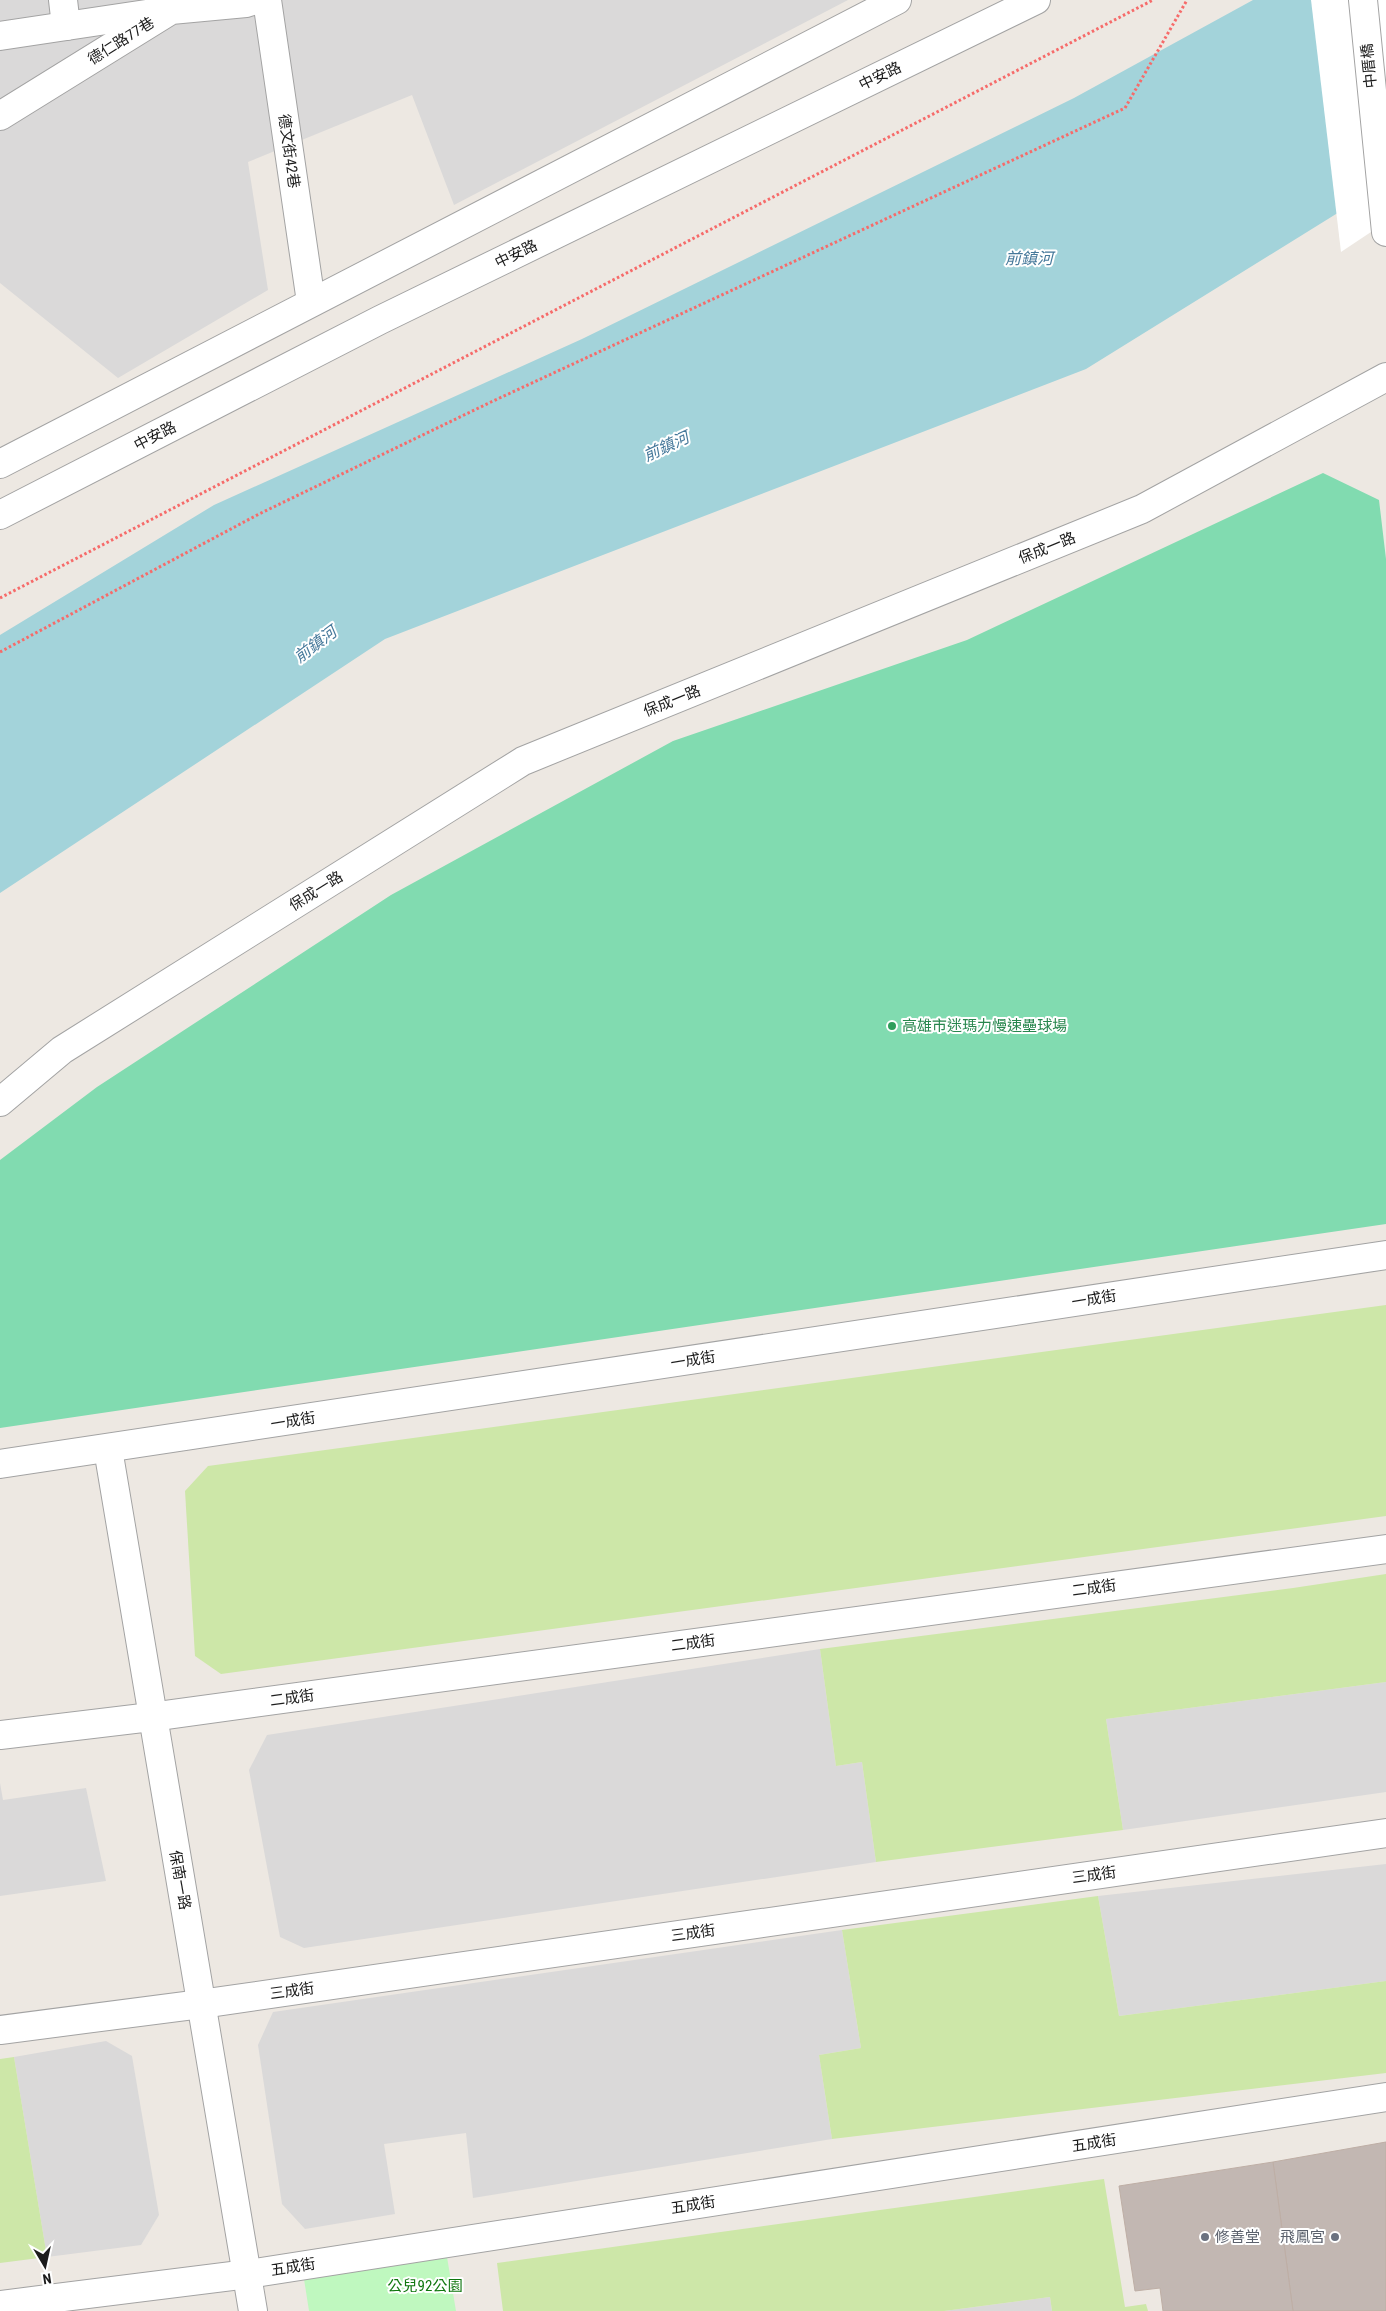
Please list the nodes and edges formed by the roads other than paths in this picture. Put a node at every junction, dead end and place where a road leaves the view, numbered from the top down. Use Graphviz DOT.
graph roads {
  1 [pos="255,0"];
  2 [pos="267,0"];
  3 [pos="897,0"];
  4 [pos="1036,0"];
  5 [pos="1363,0"];
  6 [pos="171,5"];
  7 [pos="64,13"];
  8 [pos="0,36"];
  9 [pos="0,116"];
  10 [pos="1385,226"];
  11 [pos="311,302"];
  12 [pos="1386,377"];
  13 [pos="0,464"];
  14 [pos="0,515"];
  15 [pos="0,1102"];
  16 [pos="1386,1255"];
  17 [pos="108,1449"];
  18 [pos="0,1464"];
  19 [pos="1386,1548"];
  20 [pos="151,1717"];
  21 [pos="0,1735"];
  22 [pos="1386,1833"];
  23 [pos="201,2004"];
  24 [pos="0,2030"];
  25 [pos="1386,2097"];
  26 [pos="248,2274"];
  27 [pos="0,2305"];
  28 [pos="254,2311"];
  1 -- 6 [label="street, 德仁路77巷"];
  2 -- 11 [label="street, 德文街42巷"];
  3 -- 11 [label="street"];
  4 -- 14 [label="street, 中安路"];
  5 -- 10 [label="street, 中厝橋"];
  6 -- 7 [label="street"];
  6 -- 9 [label="street, 德仁路77巷"];
  7 -- 8 [label="street"];
  11 -- 13 [label="street"];
  12 -- 15 [label="street, 保成一路"];
  16 -- 17 [label="street, 一成街"];
  17 -- 18 [label="street, 一成街"];
  17 -- 20 [label="street, 保南一路"];
  19 -- 20 [label="street, 二成街"];
  20 -- 21 [label="street, 二成街"];
  20 -- 23 [label="street, 保南一路"];
  22 -- 23 [label="street, 三成街"];
  23 -- 24 [label="street, 三成街"];
  23 -- 26 [label="street, 保南一路"];
  25 -- 26 [label="street, 五成街"];
  26 -- 27 [label="street, 五成街"];
  26 -- 28 [label="street, 保南一路"];
}
